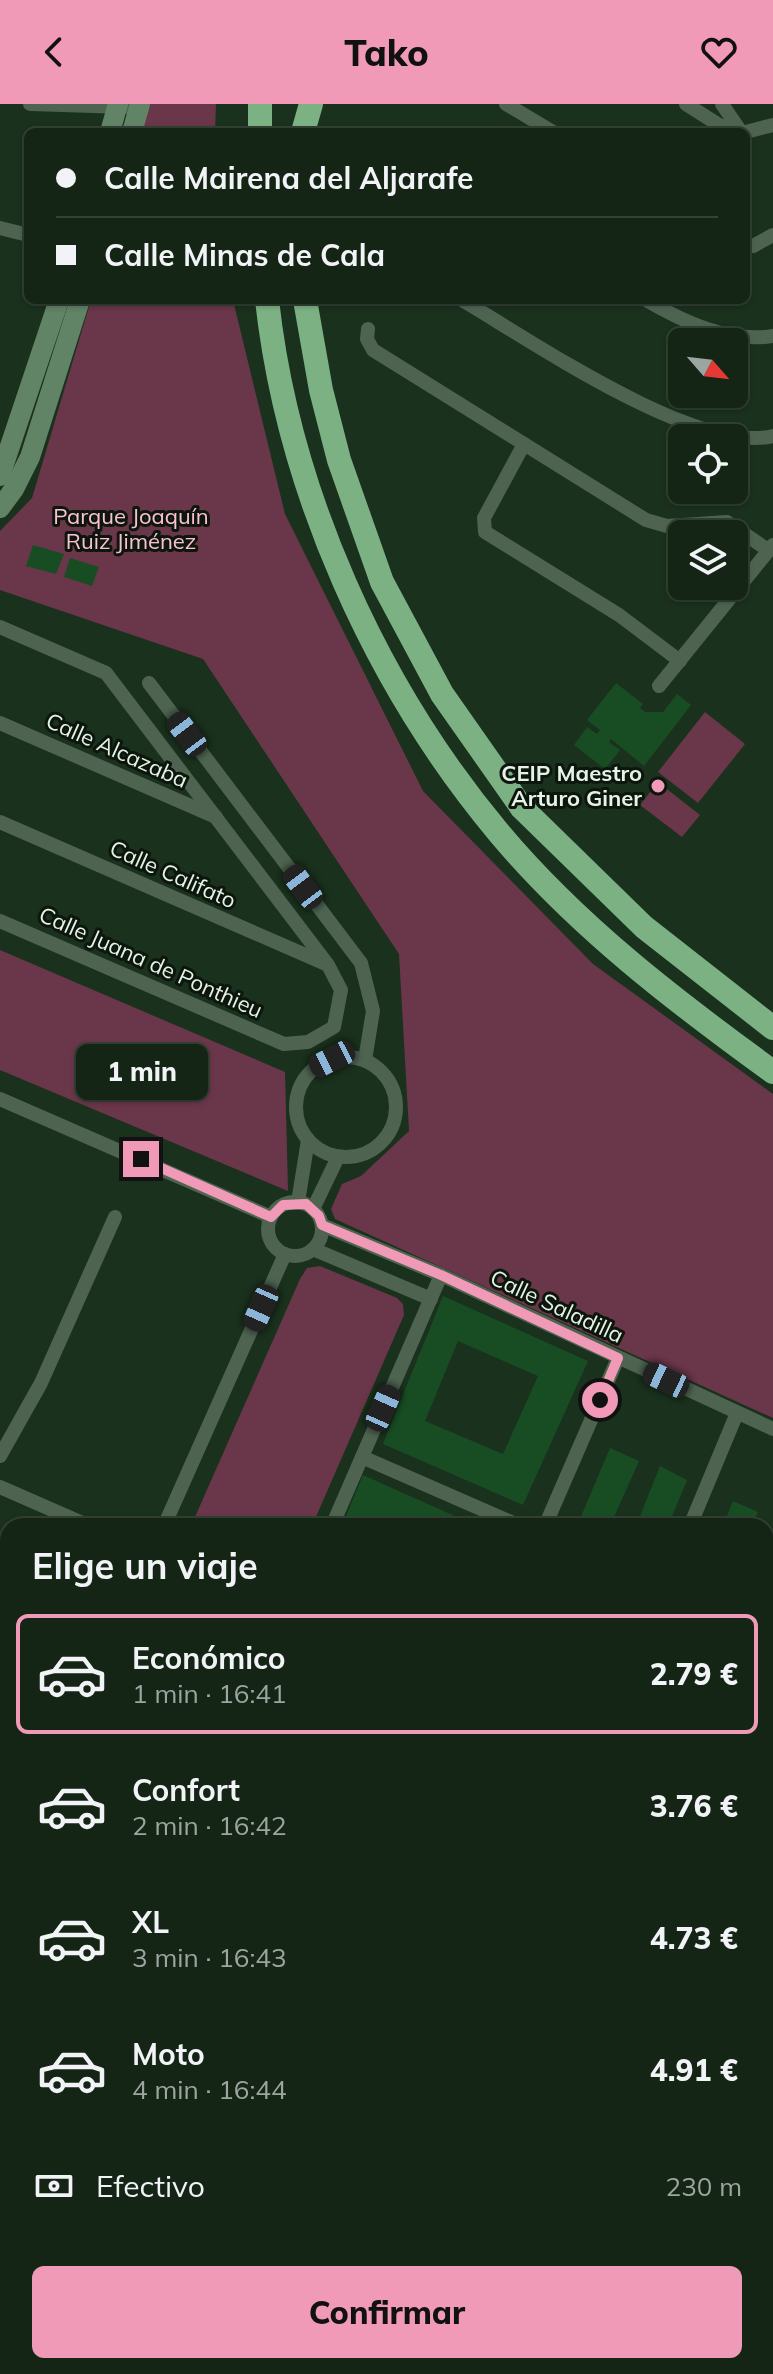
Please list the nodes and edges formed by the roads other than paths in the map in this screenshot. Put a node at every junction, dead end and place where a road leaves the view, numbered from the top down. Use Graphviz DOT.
graph roads {
  1 [pos="30,104"];
  2 [pos="140,104"];
  3 [pos="260,104"];
  4 [pos="296,104"];
  5 [pos="311,104"];
  6 [pos="506,104"];
  7 [pos="686,104"];
  8 [pos="722,104"];
  9 [pos="118,106"];
  10 [pos="773,125"];
  11 [pos="111,128"];
  12 [pos="133,128"];
  13 [pos="260,128"];
  14 [pos="294,128"];
  15 [pos="304,128"];
  16 [pos="546,128"];
  17 [pos="729,128"];
  18 [pos="740,128"];
  19 [pos="750,130"];
  20 [pos="0,228"];
  21 [pos="24,234"];
  22 [pos="773,235"];
  23 [pos="750,246"];
  24 [pos="58,304"];
  25 [pos="79,304"];
  26 [pos="268,304"];
  27 [pos="306,304"];
  28 [pos="469,304"];
  29 [pos="653,304"];
  30 [pos="368,329"];
  31 [pos="773,336"];
  32 [pos="773,436"];
  33 [pos="524,444"];
  34 [pos="4,448"];
  35 [pos="30,457"];
  36 [pos="0,476"];
  37 [pos="0,508"];
  38 [pos="771,548"];
  39 [pos="0,627"];
  40 [pos="680,661"];
  41 [pos="149,683"];
  42 [pos="659,686"];
  43 [pos="0,723"];
  44 [pos="217,817"];
  45 [pos="0,822"];
  46 [pos="0,921"];
  47 [pos="328,965"];
  48 [pos="773,1028"];
  49 [pos="365,1060"];
  50 [pos="773,1072"];
  51 [pos="0,1099"];
  52 [pos="308,1140"];
  53 [pos="338,1157"];
  54 [pos="298,1202"];
  55 [pos="313,1209"];
  56 [pos="115,1217"];
  57 [pos="271,1217"];
  58 [pos="322,1225"];
  59 [pos="313,1249"];
  60 [pos="285,1254"];
  61 [pos="441,1275"];
  62 [pos="431,1299"];
  63 [pos="618,1358"];
  64 [pos="737,1413"];
  65 [pos="773,1429"];
  66 [pos="3,1438"];
  67 [pos="0,1456"];
  68 [pos="362,1457"];
  69 [pos="0,1487"];
  70 [pos="71,1518"];
  71 [pos="168,1518"];
  72 [pos="335,1518"];
  73 [pos="502,1518"];
  74 [pos="548,1518"];
  75 [pos="693,1518"];
  1 -- 9 [label="street"];
  2 -- 9 [label="street"];
  2 -- 12 [label="street"];
  3 -- 13 [label="highway"];
  4 -- 14 [label="highway"];
  5 -- 15 [label="highway"];
  6 -- 16 [label="street"];
  7 -- 17 [label="street"];
  8 -- 18 [label="street"];
  9 -- 11 [label="street"];
  10 -- 19 [label="street"];
  20 -- 21 [label="street"];
  22 -- 23 [label="street"];
  24 -- 34 [label="street"];
  25 -- 35 [label="street"];
  26 -- 50 [label="highway"];
  27 -- 48 [label="highway"];
  28 -- 32 [label="street"];
  29 -- 31 [label="street"];
  30 -- 33 [label="street"];
  33 -- 38 [label="street"];
  33 -- 40 [label="street"];
  34 -- 35 [label="street"];
  34 -- 36 [label="street"];
  35 -- 37 [label="street"];
  38 -- 40 [label="street"];
  39 -- 44 [label="street"];
  40 -- 42 [label="street"];
  41 -- 49 [label="street"];
  43 -- 44 [label="street, Calle Alcazaba"];
  44 -- 47 [label="street"];
  45 -- 47 [label="street, Calle Califato"];
  46 -- 47 [label="street, Calle Juana de Ponthieu"];
  49 -- 52 [label="street"];
  49 -- 53 [label="street"];
  51 -- 57 [label="street"];
  52 -- 53 [label="street"];
  52 -- 54 [label="street"];
  53 -- 55 [label="street"];
  54 -- 55 [label="street"];
  54 -- 57 [label="street"];
  55 -- 58 [label="street"];
  56 -- 66 [label="street"];
  57 -- 60 [label="street"];
  58 -- 59 [label="street"];
  58 -- 61 [label="street, Calle Saladilla"];
  59 -- 60 [label="street"];
  59 -- 62 [label="street"];
  60 -- 71 [label="street"];
  61 -- 62 [label="street"];
  61 -- 63 [label="street, Calle Saladilla"];
  62 -- 68 [label="street"];
  63 -- 64 [label="street, Calle Saladilla"];
  63 -- 74 [label="street"];
  64 -- 65 [label="street, Calle Saladilla"];
  64 -- 75 [label="street"];
  66 -- 67 [label="street"];
  68 -- 72 [label="street"];
  68 -- 73 [label="street"];
  69 -- 70 [label="street"];
}
